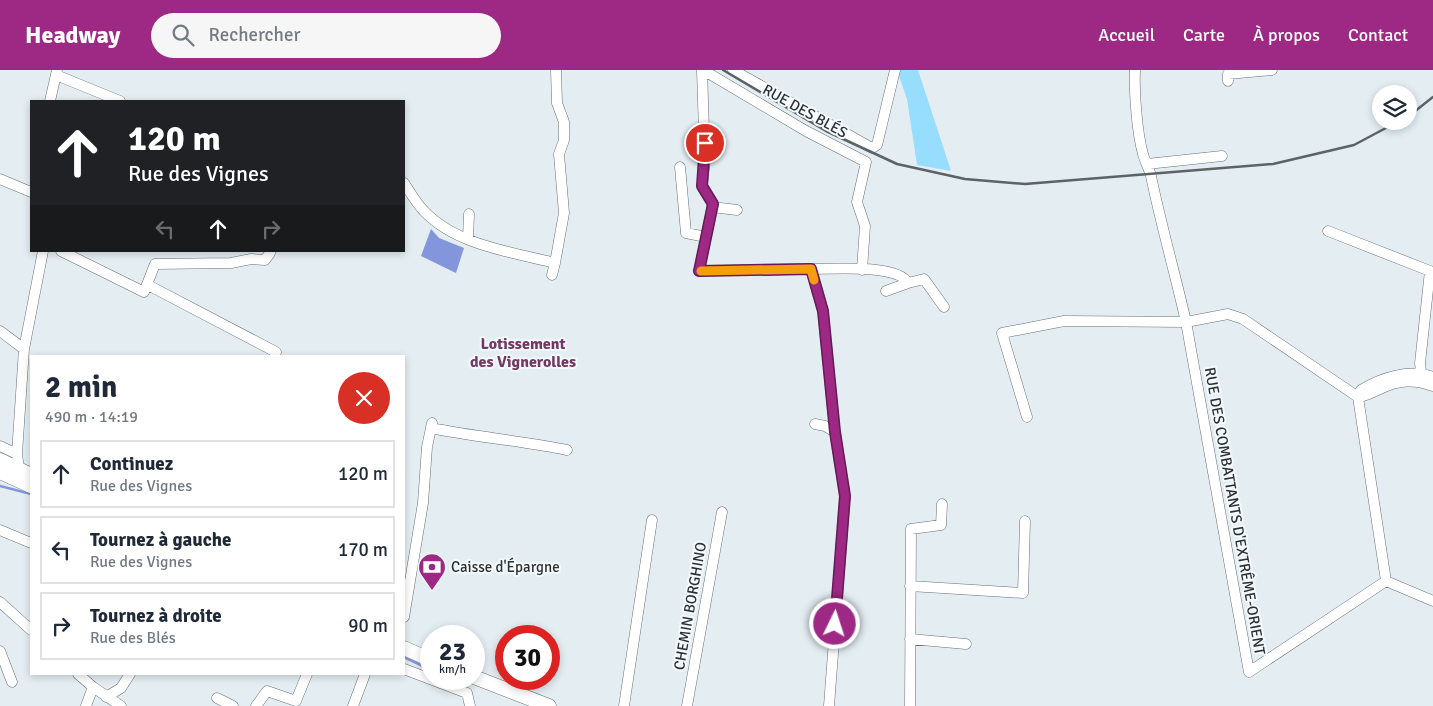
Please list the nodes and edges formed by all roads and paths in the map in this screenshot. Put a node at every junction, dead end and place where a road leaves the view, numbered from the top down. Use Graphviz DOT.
graph roads {
  1 [pos="556,70"];
  2 [pos="703,70"];
  3 [pos="733,70"];
  4 [pos="895,70"];
  5 [pos="1136,70"];
  6 [pos="1272,70"];
  7 [pos="56,73"];
  8 [pos="1228,75"];
  9 [pos="50,100"];
  10 [pos="118,100"];
  11 [pos="815,117"];
  12 [pos="806,131"];
  13 [pos="1222,156"];
  14 [pos="1147,164"];
  15 [pos="680,167"];
  16 [pos="0,179"];
  17 [pos="405,184"];
  18 [pos="30,192"];
  19 [pos="712,207"];
  20 [pos="737,210"];
  21 [pos="469,214"];
  22 [pos="1328,231"];
  23 [pos="706,237"];
  24 [pos="468,238"];
  25 [pos="43,252"];
  26 [pos="63,252"];
  27 [pos="270,253"];
  28 [pos="555,262"];
  29 [pos="811,269"];
  30 [pos="862,270"];
  31 [pos="552,275"];
  32 [pos="908,283"];
  33 [pos="148,285"];
  34 [pos="886,291"];
  35 [pos="944,307"];
  36 [pos="1186,322"];
  37 [pos="0,331"];
  38 [pos="24,349"];
  39 [pos="275,355"];
  40 [pos="1433,377"];
  41 [pos="1421,378"];
  42 [pos="1433,386"];
  43 [pos="1358,397"];
  44 [pos="1026,417"];
  45 [pos="815,424"];
  46 [pos="835,432"];
  47 [pos="0,446"];
  48 [pos="567,450"];
  49 [pos="16,454"];
  50 [pos="1,465"];
  51 [pos="25,472"];
  52 [pos="30,485"];
  53 [pos="942,504"];
  54 [pos="722,512"];
  55 [pos="652,520"];
  56 [pos="1025,521"];
  57 [pos="0,530"];
  58 [pos="30,543"];
  59 [pos="1386,581"];
  60 [pos="910,586"];
  61 [pos="1433,600"];
  62 [pos="0,602"];
  63 [pos="405,611"];
  64 [pos="30,629"];
  65 [pos="910,639"];
  66 [pos="966,644"];
  67 [pos="405,648"];
  68 [pos="0,651"];
  69 [pos="420,655"];
  70 [pos="405,669"];
  71 [pos="79,675"];
  72 [pos="129,675"];
  73 [pos="307,675"];
  74 [pos="365,675"];
  75 [pos="12,682"];
  76 [pos="485,682"];
  77 [pos="93,687"];
  78 [pos="106,697"];
  79 [pos="216,698"];
  80 [pos="86,706"];
  81 [pos="121,706"];
  82 [pos="233,706"];
  83 [pos="256,706"];
  84 [pos="353,706"];
  85 [pos="470,706"];
  86 [pos="549,706"];
  87 [pos="624,706"];
  88 [pos="687,706"];
  89 [pos="829,706"];
  90 [pos="910,706"];
  1 -- 28 [label="street"];
  2 -- 12 [label="street, RUE DES BLÉS"];
  2 -- 19 [label="street, RUE DES BLÉS"];
  3 -- 11 [label="street, RUE DES BLÉS"];
  4 -- 11 [label="street, RUE DES BLÉS"];
  5 -- 14 [label="street"];
  6 -- 8 [label="street"];
  7 -- 9 [label="street"];
  7 -- 10 [label="street"];
  11 -- 12 [label="street"];
  12 -- 30 [label="street, RUE DES BLÉS"];
  13 -- 14 [label="street"];
  14 -- 36 [label="street"];
  15 -- 23 [label="street"];
  16 -- 18 [label="street"];
  17 -- 24 [label="street"];
  19 -- 20 [label="street"];
  19 -- 23 [label="street"];
  21 -- 24 [label="street"];
  22 -- 41 [label="street"];
  23 -- 29 [label="street"];
  24 -- 28 [label="street"];
  25 -- 38 [label="street"];
  26 -- 33 [label="street"];
  27 -- 33 [label="street"];
  28 -- 31 [label="street"];
  29 -- 30 [label="street"];
  29 -- 46 [label="street"];
  30 -- 32 [label="street"];
  32 -- 34 [label="street"];
  32 -- 35 [label="street"];
  33 -- 39 [label="street"];
  36 -- 43 [label="street"];
  36 -- 44 [label="street"];
  36 -- 59 [label="street, RUE DES COMBATTANTS D'EXTRÊME-ORIENT"];
  37 -- 38 [label="street"];
  38 -- 49 [label="street"];
  40 -- 41 [label="street"];
  41 -- 42 [label="street"];
  41 -- 43 [label="street"];
  43 -- 59 [label="street"];
  45 -- 46 [label="street"];
  46 -- 89 [label="street"];
  47 -- 49 [label="street"];
  48 -- 63 [label="street"];
  49 -- 50 [label="street"];
  49 -- 51 [label="street"];
  50 -- 51 [label="main road"];
  50 -- 52 [label="main road"];
  53 -- 60 [label="street"];
  54 -- 88 [label="street, CHEMIN BORGHINO"];
  55 -- 87 [label="street"];
  56 -- 60 [label="street"];
  57 -- 58 [label="street"];
  59 -- 61 [label="street"];
  60 -- 65 [label="street"];
  62 -- 64 [label="street"];
  65 -- 66 [label="street"];
  65 -- 90 [label="street"];
  67 -- 69 [label="main road"];
  68 -- 75 [label="street"];
  70 -- 85 [label="street"];
  71 -- 77 [label="street"];
  72 -- 78 [label="street"];
  73 -- 83 [label="street"];
  74 -- 84 [label="street"];
  76 -- 86 [label="main road"];
  77 -- 78 [label="street"];
  77 -- 80 [label="street"];
  78 -- 81 [label="street"];
  79 -- 82 [label="street"];
}
